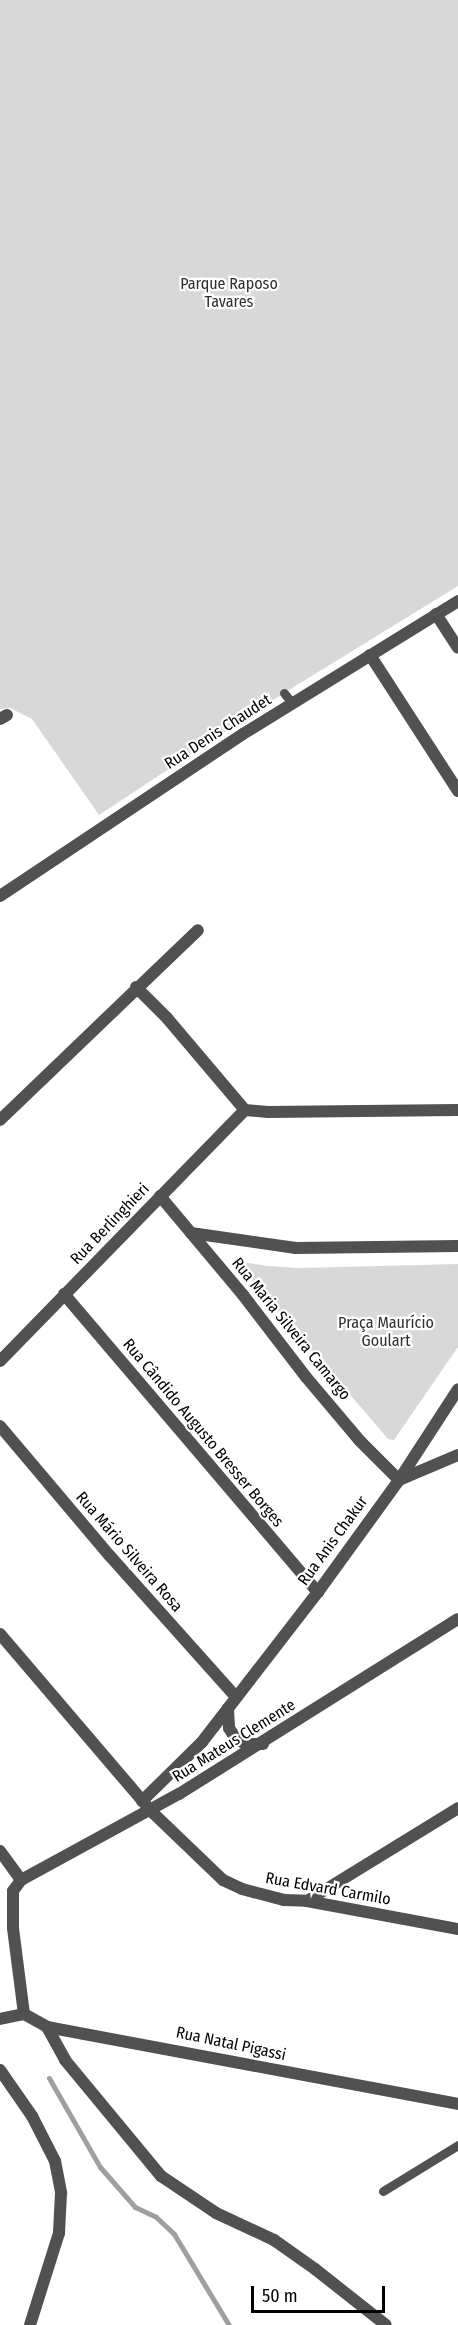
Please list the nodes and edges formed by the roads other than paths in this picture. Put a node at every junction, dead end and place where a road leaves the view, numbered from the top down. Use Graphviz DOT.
graph roads {
  1 [pos="458,601"];
  2 [pos="436,614"];
  3 [pos="458,648"];
  4 [pos="370,655"];
  5 [pos="284,693"];
  6 [pos="292,703"];
  7 [pos="458,791"];
  8 [pos="0,896"];
  9 [pos="198,930"];
  10 [pos="136,987"];
  11 [pos="245,1110"];
  12 [pos="458,1110"];
  13 [pos="0,1120"];
  14 [pos="160,1196"];
  15 [pos="191,1233"];
  16 [pos="458,1246"];
  17 [pos="64,1294"];
  18 [pos="0,1361"];
  19 [pos="458,1389"];
  20 [pos="0,1426"];
  21 [pos="458,1455"];
  22 [pos="399,1480"];
  23 [pos="318,1592"];
  24 [pos="458,1619"];
  25 [pos="0,1634"];
  26 [pos="236,1697"];
  27 [pos="228,1708"];
  28 [pos="263,1744"];
  29 [pos="147,1806"];
  30 [pos="458,1808"];
  31 [pos="0,1851"];
  32 [pos="21,1880"];
  33 [pos="307,1901"];
  34 [pos="458,1929"];
  35 [pos="24,2014"];
  36 [pos="0,2019"];
  37 [pos="47,2026"];
  38 [pos="0,2070"];
  39 [pos="458,2104"];
  40 [pos="458,2145"];
  41 [pos="383,2191"];
  42 [pos="30,2325"];
  43 [pos="386,2325"];
  1 -- 2 [label="street, Rua Denis Chaudet"];
  2 -- 3 [label="street"];
  2 -- 4 [label="street, Rua Denis Chaudet"];
  4 -- 6 [label="street, Rua Denis Chaudet"];
  4 -- 7 [label="street"];
  5 -- 6 [label="lane"];
  6 -- 8 [label="street, Rua Denis Chaudet"];
  9 -- 10 [label="street"];
  10 -- 11 [label="street"];
  10 -- 13 [label="street"];
  11 -- 12 [label="street"];
  11 -- 14 [label="street, Rua Berlinghieri"];
  14 -- 15 [label="street, Rua Maria Silveira Camargo"];
  14 -- 17 [label="street, Rua Berlinghieri"];
  15 -- 16 [label="street"];
  15 -- 22 [label="street, Rua Maria Silveira Camargo"];
  17 -- 18 [label="street, Rua Berlinghieri"];
  17 -- 23 [label="street, Rua Cândido Augusto Bresser Borges"];
  19 -- 22 [label="street, Rua Anis Chakur"];
  20 -- 26 [label="street, Rua Mário Silveira Rosa"];
  21 -- 22 [label="street"];
  22 -- 23 [label="street, Rua Anis Chakur"];
  23 -- 26 [label="street, Rua Anis Chakur"];
  24 -- 28 [label="street, Rua Mateus Clemente"];
  25 -- 29 [label="street, Rua Edvard Carmilo"];
  26 -- 27 [label="street, Rua Anis Chakur"];
  27 -- 28 [label="street"];
  27 -- 29 [label="street, Rua Anis Chakur"];
  28 -- 29 [label="street, Rua Mateus Clemente"];
  29 -- 32 [label="street, Rua Mateus Clemente"];
  29 -- 33 [label="street, Rua Edvard Carmilo"];
  30 -- 33 [label="street"];
  31 -- 32 [label="street"];
  32 -- 35 [label="street"];
  33 -- 34 [label="street, Rua Edvard Carmilo"];
  35 -- 36 [label="street"];
  35 -- 37 [label="street, Rua Natal Pigassi"];
  37 -- 39 [label="street, Rua Natal Pigassi"];
  37 -- 43 [label="street"];
  38 -- 42 [label="street"];
  40 -- 41 [label="lane"];
}
